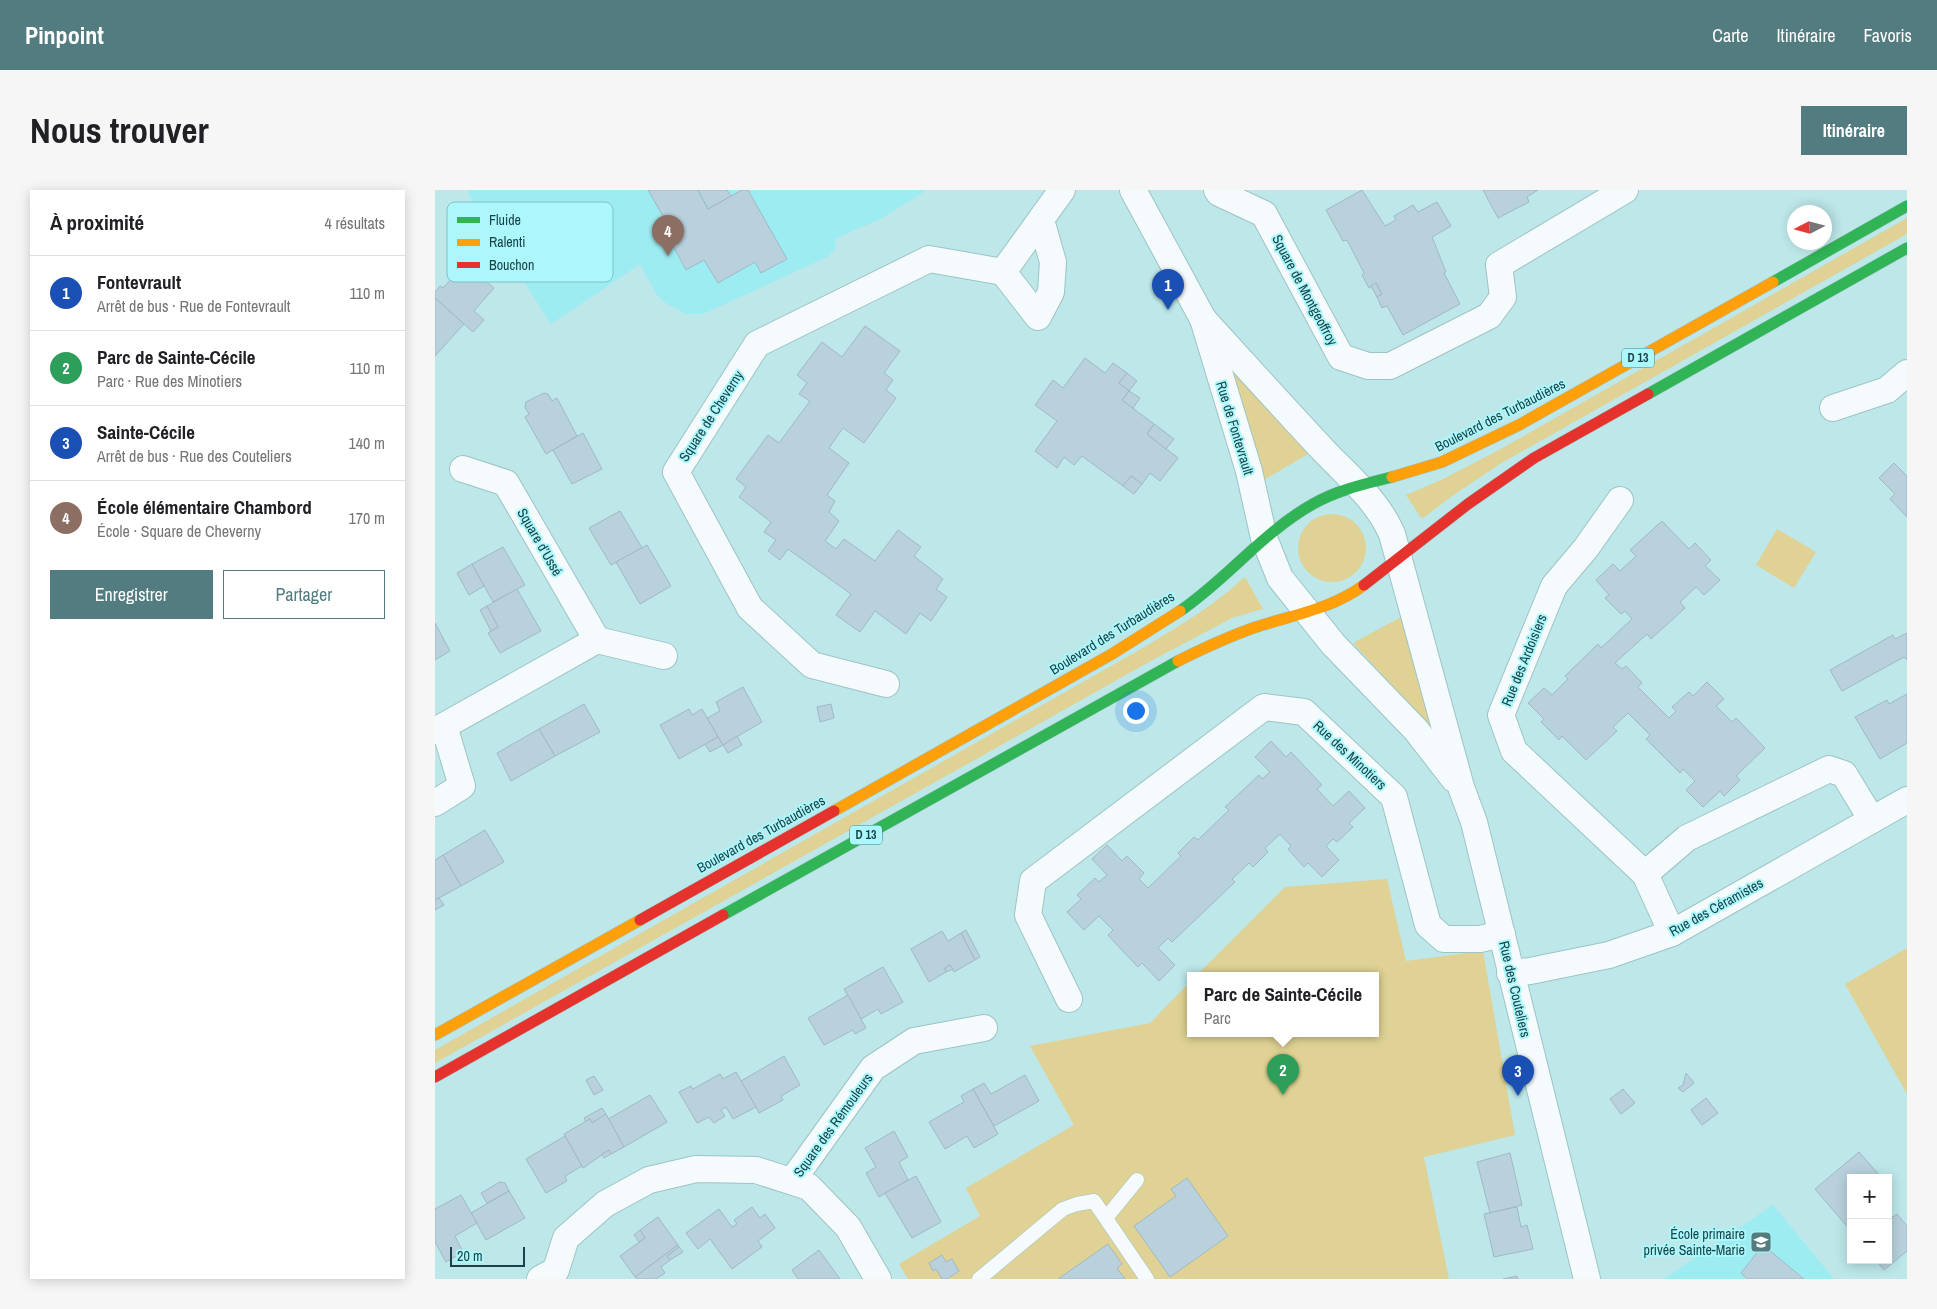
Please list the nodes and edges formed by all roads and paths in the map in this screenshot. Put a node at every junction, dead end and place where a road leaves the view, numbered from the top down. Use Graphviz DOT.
graph roads {
  1 [pos="1062,190"];
  2 [pos="1133,190"];
  3 [pos="1217,190"];
  4 [pos="1625,190"];
  5 [pos="1907,206"];
  6 [pos="1041,220"];
  7 [pos="1907,248"];
  8 [pos="1003,272"];
  9 [pos="1203,319"];
  10 [pos="1907,373"];
  11 [pos="1833,408"];
  12 [pos="463,469"];
  13 [pos="1358,485"];
  14 [pos="1620,500"];
  15 [pos="1264,538"];
  16 [pos="1400,559"];
  17 [pos="1306,613"];
  18 [pos="597,640"];
  19 [pos="664,656"];
  20 [pos="886,684"];
  21 [pos="439,729"];
  22 [pos="1461,788"];
  23 [pos="1907,800"];
  24 [pos="435,803"];
  25 [pos="1872,820"];
  26 [pos="1645,874"];
  27 [pos="1672,933"];
  28 [pos="1502,934"];
  29 [pos="1510,973"];
  30 [pos="1069,999"];
  31 [pos="984,1028"];
  32 [pos="435,1035"];
  33 [pos="435,1077"];
  34 [pos="1137,1180"];
  35 [pos="792,1181"];
  36 [pos="1106,1218"];
  37 [pos="540,1279"];
  38 [pos="878,1279"];
  39 [pos="979,1279"];
  40 [pos="1147,1279"];
  41 [pos="1587,1279"];
  1 -- 6 [label="street"];
  2 -- 9 [label="street, Rue de Fontevrault"];
  3 -- 4 [label="street, Square de Montgeoffroy"];
  5 -- 13 [label="main road, Boulevard des Turbaudières / D 13"];
  6 -- 8 [label="street"];
  6 -- 8 [label="street"];
  7 -- 16 [label="main road, D 13"];
  8 -- 20 [label="street, Square de Cheverny"];
  9 -- 13 [label="street, Rue de Fontevrault"];
  9 -- 15 [label="street, Rue de Fontevrault"];
  10 -- 11 [label="street"];
  12 -- 18 [label="street, Square d’Ussé"];
  13 -- 15 [label="main road, Boulevard des Turbaudières / D 13"];
  13 -- 16 [label="street"];
  14 -- 26 [label="street, Rue des Ardoisiers"];
  15 -- 17 [label="street"];
  15 -- 32 [label="main road, Boulevard des Turbaudières / D 13"];
  16 -- 17 [label="main road, D 13"];
  16 -- 22 [label="street, Rue des Couteliers"];
  17 -- 22 [label="street, Rue des Couteliers"];
  17 -- 33 [label="main road, D 13"];
  18 -- 19 [label="street"];
  18 -- 21 [label="street"];
  21 -- 24 [label="street"];
  22 -- 28 [label="street, Rue des Couteliers"];
  23 -- 25 [label="street, Rue des Céramistes"];
  25 -- 26 [label="street"];
  25 -- 27 [label="street, Rue des Céramistes"];
  26 -- 27 [label="street, Rue des Ardoisiers"];
  27 -- 29 [label="street, Rue des Céramistes"];
  28 -- 29 [label="street, Rue des Couteliers"];
  28 -- 30 [label="street, Rue des Minotiers"];
  29 -- 41 [label="street, Rue des Couteliers"];
  31 -- 35 [label="street, Square des Rémouleurs"];
  34 -- 36 [label="lane"];
  35 -- 37 [label="street"];
  35 -- 38 [label="street"];
  36 -- 39 [label="lane"];
  36 -- 40 [label="lane"];
}
